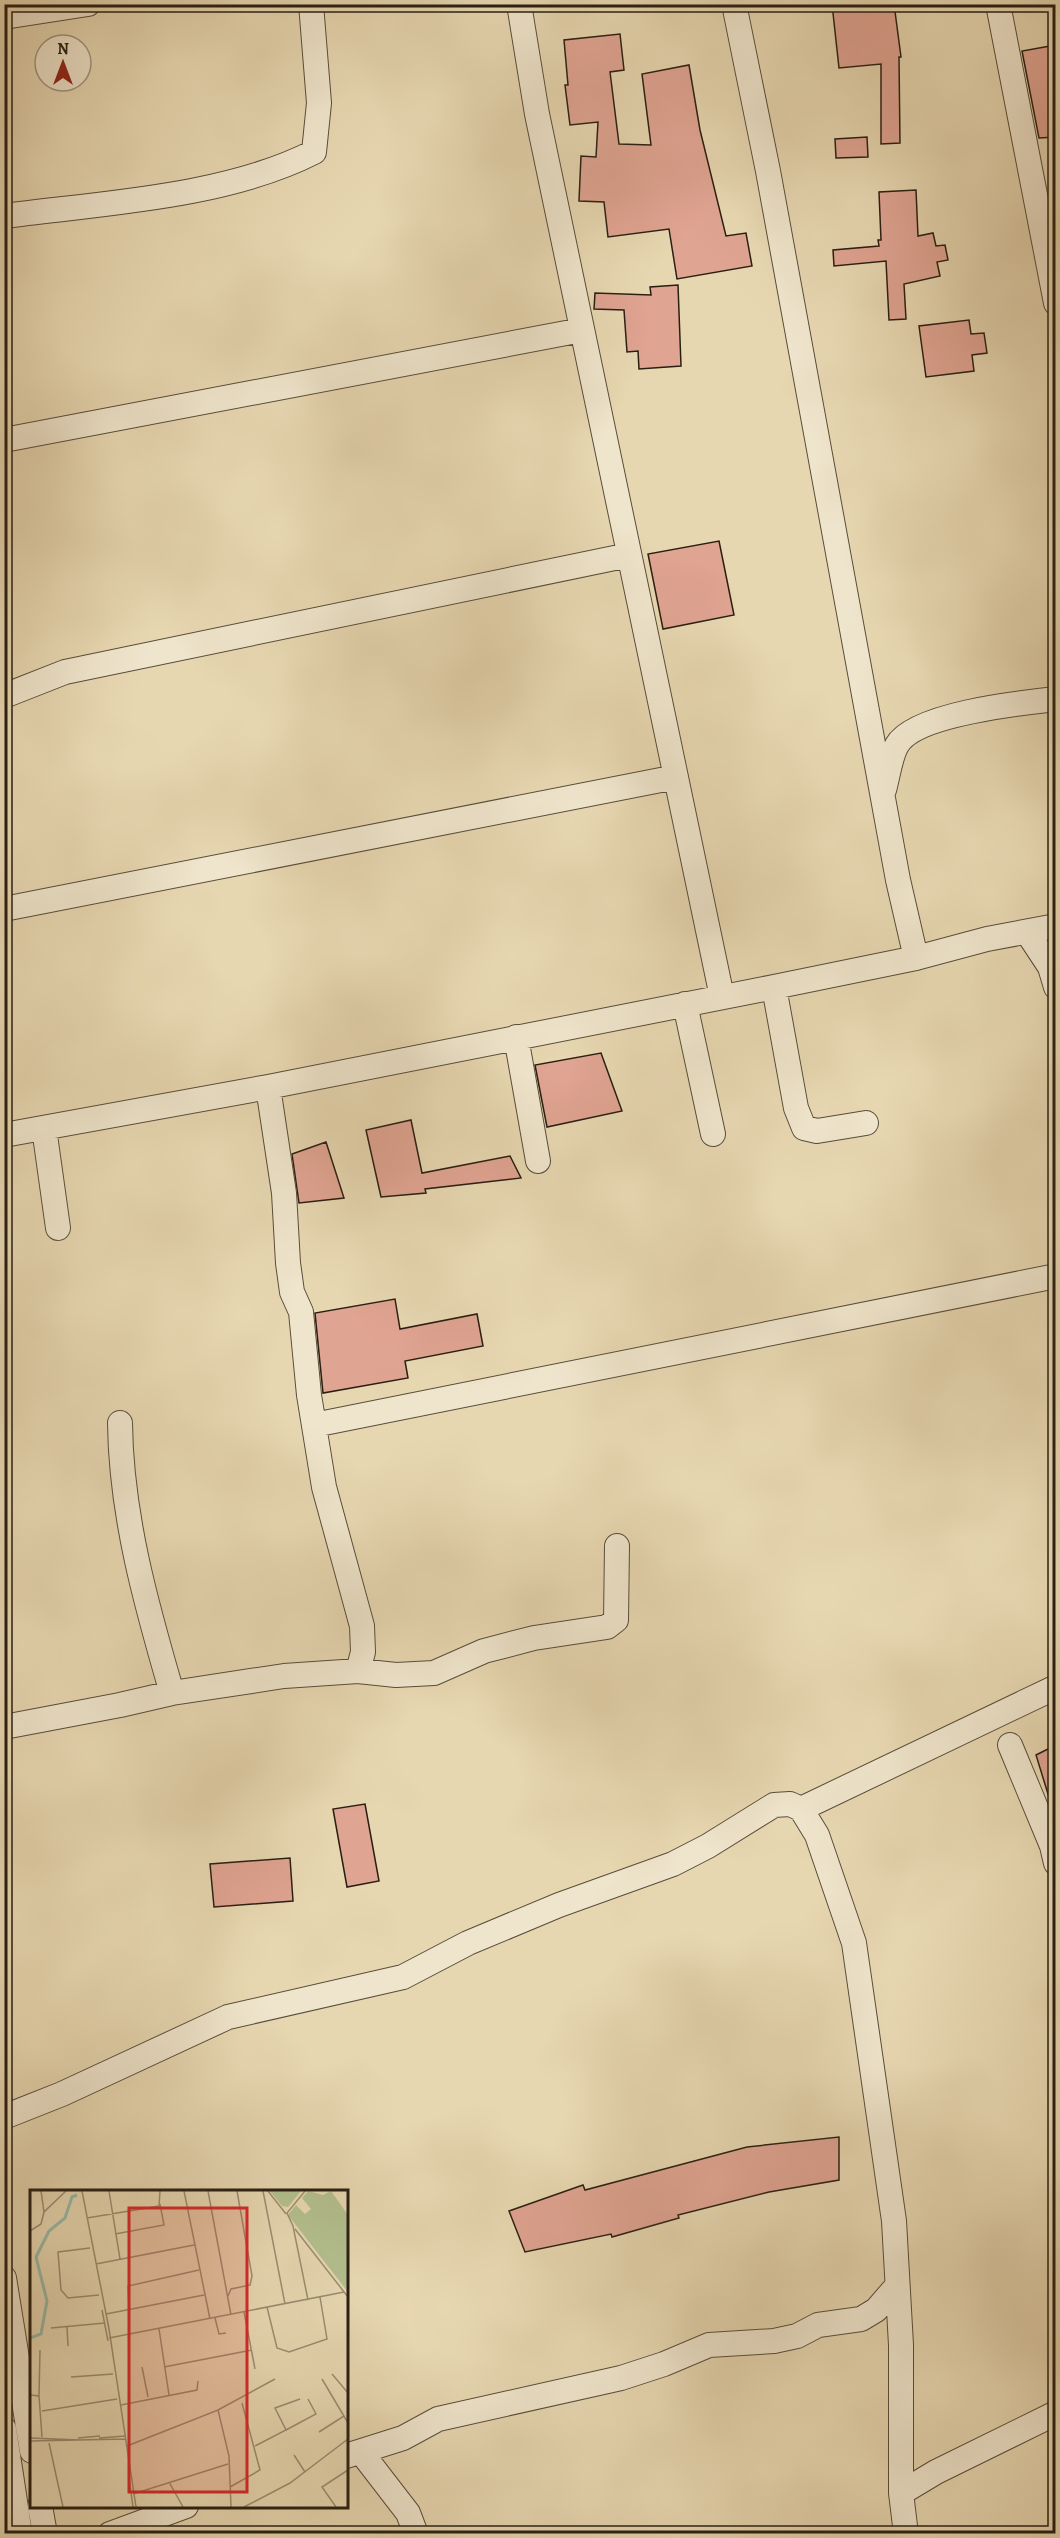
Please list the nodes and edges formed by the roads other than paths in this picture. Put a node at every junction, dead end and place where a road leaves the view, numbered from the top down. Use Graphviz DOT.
graph roads {
  1 [pos="88,4"];
  2 [pos="311,4"];
  3 [pos="519,4"];
  4 [pos="734,4"];
  5 [pos="998,4"];
  6 [pos="4,17"];
  7 [pos="4,216"];
  8 [pos="1056,303"];
  9 [pos="582,330"];
  10 [pos="4,440"];
  11 [pos="629,555"];
  12 [pos="4,696"];
  13 [pos="1056,699"];
  14 [pos="676,777"];
  15 [pos="883,795"];
  16 [pos="5,908"];
  17 [pos="1056,926"];
  18 [pos="1027,932"];
  19 [pos="916,958"];
  20 [pos="774,987"];
  21 [pos="1056,987"];
  22 [pos="722,997"];
  23 [pos="685,1004"];
  24 [pos="516,1038"];
  25 [pos="268,1087"];
  26 [pos="866,1123"];
  27 [pos="44,1128"];
  28 [pos="4,1134"];
  29 [pos="713,1134"];
  30 [pos="538,1161"];
  31 [pos="58,1228"];
  32 [pos="1056,1276"];
  33 [pos="120,1423"];
  34 [pos="314,1425"];
  35 [pos="617,1546"];
  36 [pos="358,1671"];
  37 [pos="1056,1687"];
  38 [pos="172,1693"];
  39 [pos="4,1727"];
  40 [pos="1010,1745"];
  41 [pos="801,1809"];
  42 [pos="1056,1863"];
  43 [pos="4,2117"];
  44 [pos="4,2278"];
  45 [pos="896,2287"];
  46 [pos="861,2319"];
  47 [pos="902,2345"];
  48 [pos="1056,2413"];
  49 [pos="4,2429"];
  50 [pos="30,2439"];
  51 [pos="354,2454"];
  52 [pos="902,2493"];
  53 [pos="40,2508"];
  54 [pos="181,2508"];
  55 [pos="20,2534"];
  56 [pos="45,2534"];
  57 [pos="110,2534"];
  58 [pos="416,2534"];
  59 [pos="906,2534"];
  1 -- 6 [label="street"];
  2 -- 7 [label="street"];
  3 -- 9 [label="street"];
  4 -- 15 [label="street"];
  5 -- 8 [label="street"];
  9 -- 10 [label="street"];
  9 -- 11 [label="street"];
  11 -- 12 [label="street"];
  11 -- 14 [label="street"];
  13 -- 15 [label="street"];
  14 -- 16 [label="street"];
  14 -- 22 [label="street"];
  15 -- 19 [label="street"];
  17 -- 18 [label="street"];
  18 -- 19 [label="street"];
  18 -- 21 [label="street"];
  19 -- 20 [label="street"];
  20 -- 22 [label="street"];
  20 -- 26 [label="street"];
  22 -- 23 [label="street"];
  23 -- 24 [label="street"];
  23 -- 29 [label="street"];
  24 -- 25 [label="street"];
  24 -- 30 [label="street"];
  25 -- 27 [label="street"];
  25 -- 34 [label="street"];
  27 -- 28 [label="street"];
  27 -- 31 [label="street"];
  32 -- 34 [label="street"];
  33 -- 38 [label="street"];
  34 -- 36 [label="street"];
  35 -- 36 [label="street"];
  36 -- 38 [label="street"];
  37 -- 41 [label="street"];
  38 -- 39 [label="street"];
  40 -- 42 [label="street"];
  41 -- 43 [label="street"];
  41 -- 45 [label="street"];
  44 -- 50 [label="street"];
  45 -- 46 [label="street"];
  45 -- 47 [label="street"];
  46 -- 47 [label="street"];
  46 -- 51 [label="street"];
  47 -- 52 [label="street"];
  48 -- 52 [label="street"];
  49 -- 55 [label="street"];
  51 -- 58 [label="street"];
  52 -- 59 [label="street"];
  53 -- 56 [label="street"];
  54 -- 57 [label="street"];
}
